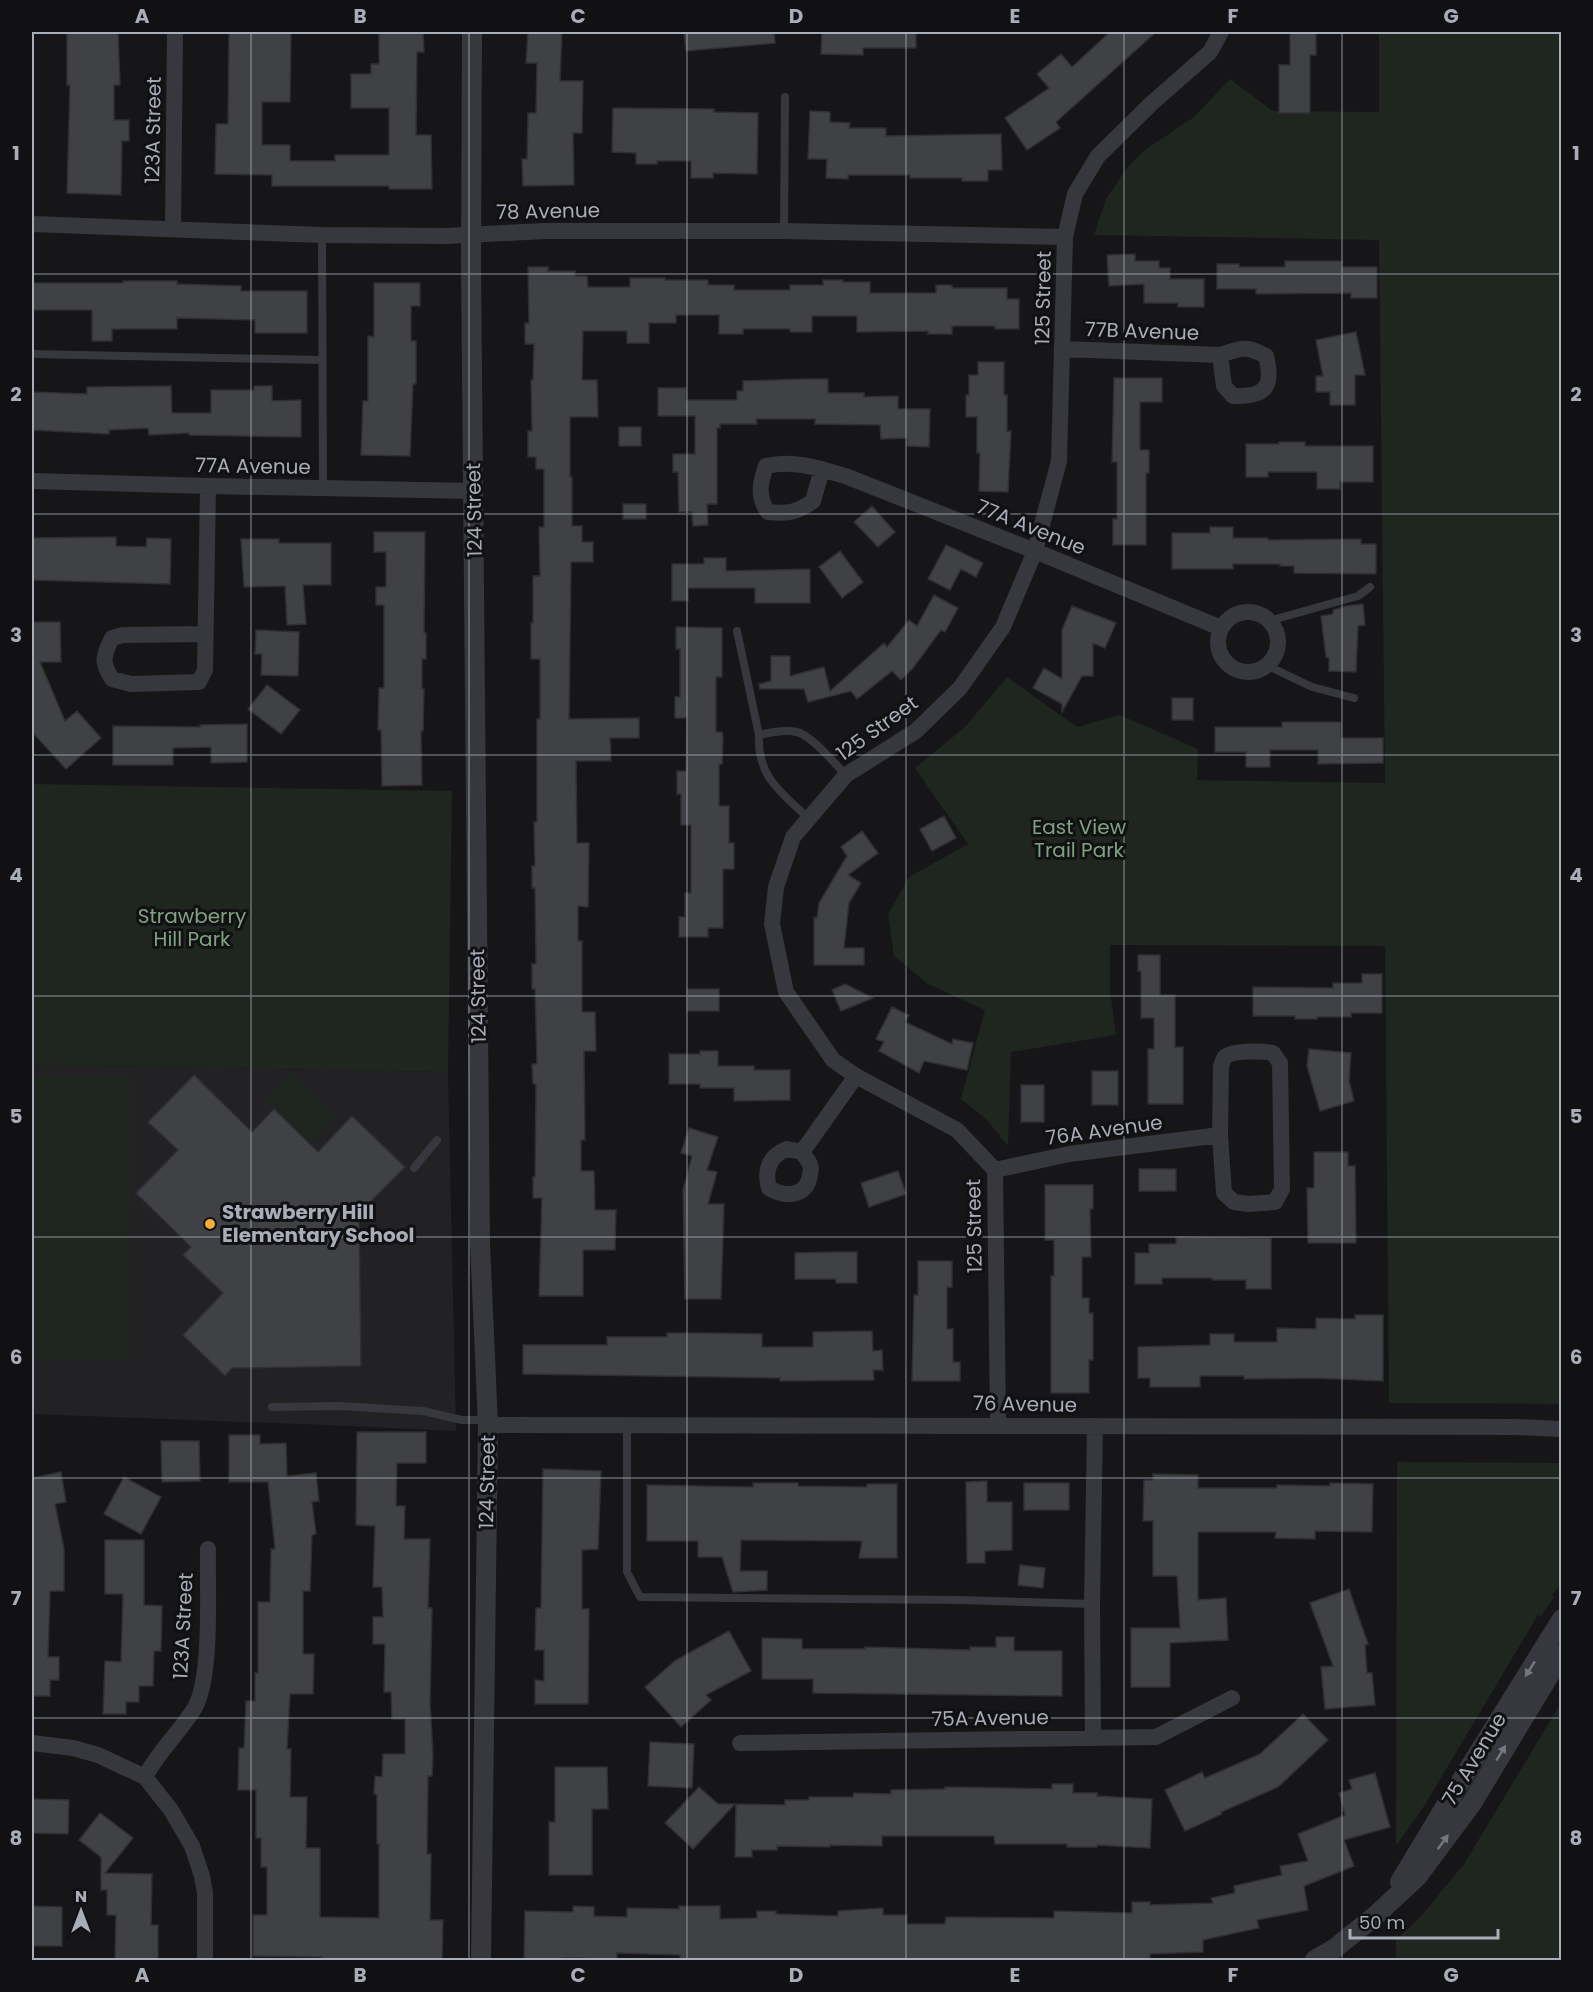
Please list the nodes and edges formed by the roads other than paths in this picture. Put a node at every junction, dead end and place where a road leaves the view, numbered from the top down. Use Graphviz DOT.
graph roads {
  1 [pos="176,32"];
  2 [pos="472,32"];
  3 [pos="1221,32"];
  4 [pos="785,97"];
  5 [pos="32,224"];
  6 [pos="173,229"];
  7 [pos="784,231"];
  8 [pos="471,234"];
  9 [pos="322,235"];
  10 [pos="1065,237"];
  11 [pos="1063,349"];
  12 [pos="32,354"];
  13 [pos="1220,355"];
  14 [pos="322,360"];
  15 [pos="822,469"];
  16 [pos="32,481"];
  17 [pos="208,486"];
  18 [pos="323,489"];
  19 [pos="474,491"];
  20 [pos="1035,551"];
  21 [pos="1370,587"];
  22 [pos="1269,621"];
  23 [pos="1221,628"];
  24 [pos="736,631"];
  25 [pos="206,634"];
  26 [pos="1266,665"];
  27 [pos="1354,698"];
  28 [pos="759,735"];
  29 [pos="846,775"];
  30 [pos="808,818"];
  31 [pos="856,1076"];
  32 [pos="1220,1135"];
  33 [pos="437,1140"];
  34 [pos="802,1152"];
  35 [pos="414,1168"];
  36 [pos="995,1170"];
  37 [pos="272,1407"];
  38 [pos="488,1422"];
  39 [pos="627,1424"];
  40 [pos="998,1425"];
  41 [pos="1095,1426"];
  42 [pos="1562,1429"];
  43 [pos="208,1549"];
  44 [pos="1092,1604"];
  45 [pos="1562,1620"];
  46 [pos="1562,1654"];
  47 [pos="1232,1698"];
  48 [pos="1093,1738"];
  49 [pos="32,1743"];
  50 [pos="740,1743"];
  51 [pos="145,1777"];
  52 [pos="1390,1900"];
  53 [pos="205,1960"];
  54 [pos="481,1960"];
  55 [pos="1314,1960"];
  1 -- 6 [label="street, 123A Street"];
  2 -- 8 [label="street, 124 Street"];
  3 -- 10 [label="street, 125 Street"];
  4 -- 7 [label="lane"];
  5 -- 6 [label="street, 78 Avenue"];
  6 -- 9 [label="street, 78 Avenue"];
  7 -- 8 [label="street, 78 Avenue"];
  7 -- 10 [label="street, 78 Avenue"];
  8 -- 9 [label="street, 78 Avenue"];
  8 -- 19 [label="street, 124 Street"];
  9 -- 14 [label="lane"];
  10 -- 11 [label="street, 125 Street"];
  11 -- 13 [label="street, 77B Avenue"];
  11 -- 20 [label="street, 125 Street"];
  12 -- 14 [label="lane"];
  14 -- 18 [label="lane"];
  15 -- 20 [label="street, 77A Avenue"];
  16 -- 17 [label="street, 77A Avenue"];
  17 -- 18 [label="street, 77A Avenue"];
  17 -- 25 [label="street"];
  18 -- 19 [label="street, 77A Avenue"];
  19 -- 38 [label="street, 124 Street"];
  20 -- 23 [label="street, 77A Avenue"];
  20 -- 29 [label="street, 125 Street"];
  21 -- 22 [label="lane"];
  22 -- 23 [label="street"];
  22 -- 26 [label="street"];
  23 -- 26 [label="street"];
  24 -- 28 [label="lane"];
  25 -- 25 [label="street"];
  26 -- 27 [label="lane"];
  28 -- 29 [label="lane"];
  28 -- 30 [label="lane"];
  29 -- 30 [label="street, 125 Street"];
  30 -- 31 [label="street, 125 Street"];
  31 -- 34 [label="street"];
  31 -- 36 [label="street, 125 Street"];
  32 -- 32 [label="street"];
  32 -- 36 [label="street, 76A Avenue"];
  33 -- 35 [label="lane"];
  36 -- 40 [label="street, 125 Street"];
  37 -- 38 [label="lane"];
  38 -- 39 [label="street, 76 Avenue"];
  38 -- 54 [label="street, 124 Street"];
  39 -- 40 [label="street, 76 Avenue"];
  39 -- 44 [label="lane"];
  40 -- 41 [label="street, 76 Avenue"];
  41 -- 42 [label="street, 76 Avenue"];
  41 -- 44 [label="street"];
  43 -- 51 [label="street, 123A Street"];
  44 -- 48 [label="street"];
  45 -- 52 [label="street, 75 Avenue, one-way"];
  52 -- 46 [label="street, 75 Avenue, one-way"];
  47 -- 48 [label="street, 75A Avenue"];
  48 -- 50 [label="street, 75A Avenue"];
  49 -- 51 [label="street"];
  51 -- 53 [label="street"];
  52 -- 55 [label="street, 75 Avenue"];
}
